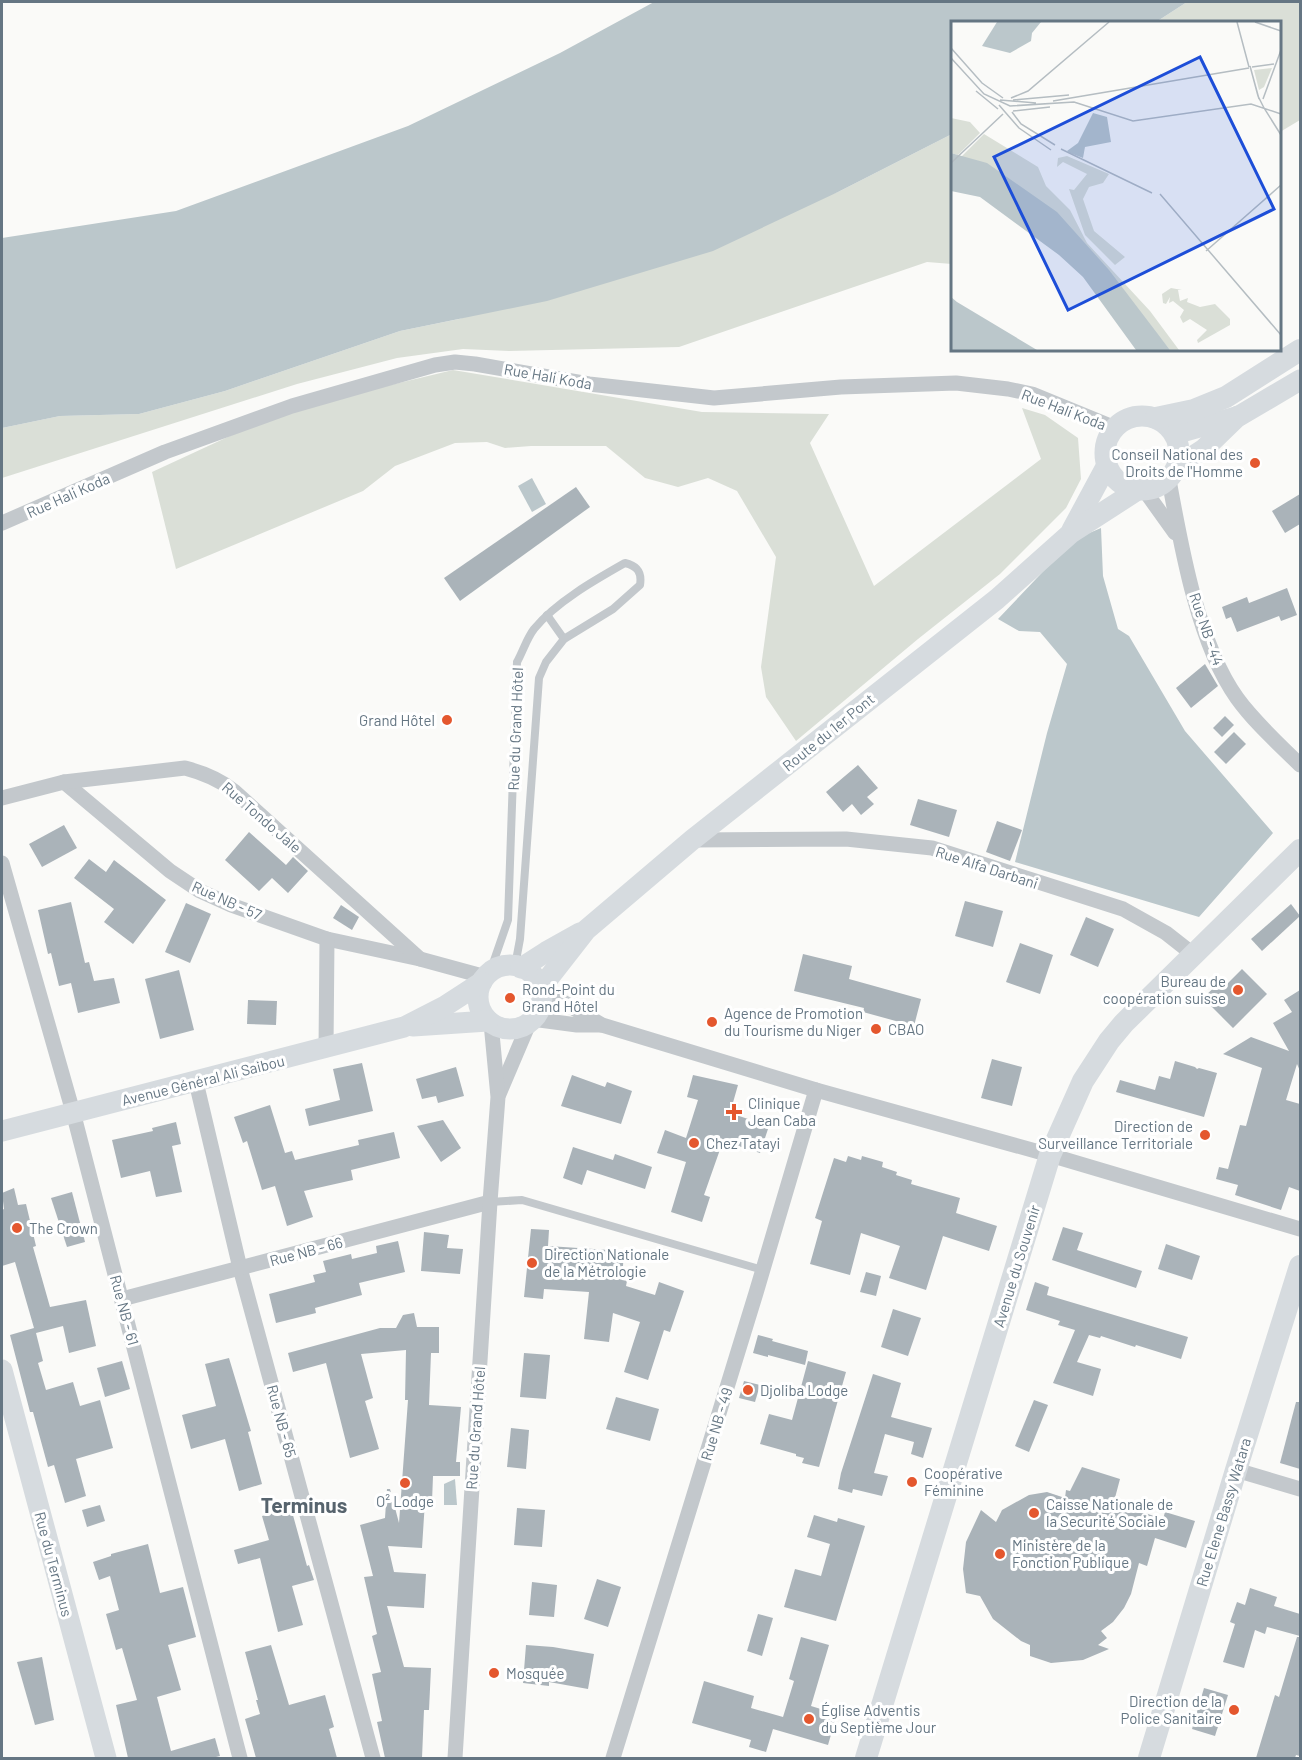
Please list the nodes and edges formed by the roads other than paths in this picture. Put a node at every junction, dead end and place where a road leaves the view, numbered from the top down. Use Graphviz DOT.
graph roads {
  1 [pos="1300,350"];
  2 [pos="1300,380"];
  3 [pos="1239,416"];
  4 [pos="1156,418"];
  5 [pos="1115,428"];
  6 [pos="1174,434"];
  7 [pos="1107,465"];
  8 [pos="1173,473"];
  9 [pos="1141,491"];
  10 [pos="2,523"];
  11 [pos="1071,533"];
  12 [pos="1179,538"];
  13 [pos="547,615"];
  14 [pos="564,639"];
  15 [pos="1300,765"];
  16 [pos="64,782"];
  17 [pos="2,798"];
  18 [pos="692,840"];
  19 [pos="1300,850"];
  20 [pos="2,863"];
  21 [pos="586,930"];
  22 [pos="327,939"];
  23 [pos="1194,955"];
  24 [pos="420,959"];
  25 [pos="518,967"];
  26 [pos="486,977"];
  27 [pos="540,990"];
  28 [pos="531,1020"];
  29 [pos="490,1022"];
  30 [pos="602,1025"];
  31 [pos="404,1027"];
  32 [pos="326,1049"];
  33 [pos="196,1082"];
  34 [pos="816,1090"];
  35 [pos="498,1097"];
  36 [pos="73,1112"];
  37 [pos="2,1131"];
  38 [pos="1050,1155"];
  39 [pos="490,1202"];
  40 [pos="1300,1229"];
  41 [pos="1300,1266"];
  42 [pos="240,1269"];
  43 [pos="763,1270"];
  44 [pos="122,1299"];
  45 [pos="2,1370"];
  46 [pos="1236,1470"];
  47 [pos="1300,1489"];
  48 [pos="106,1758"];
  49 [pos="240,1758"];
  50 [pos="373,1758"];
  51 [pos="455,1758"];
  52 [pos="613,1758"];
  53 [pos="866,1758"];
  54 [pos="1149,1758"];
  1 -- 4 [label="main road"];
  2 -- 3 [label="street"];
  3 -- 6 [label="street"];
  3 -- 8 [label="street"];
  4 -- 5 [label="street"];
  4 -- 6 [label="street"];
  5 -- 7 [label="street"];
  5 -- 10 [label="street, Rue Hali Koda"];
  6 -- 8 [label="street"];
  7 -- 9 [label="street"];
  7 -- 11 [label="street, Route du 1er Pont"];
  8 -- 9 [label="street"];
  8 -- 12 [label="street, Rue NB - 44"];
  9 -- 11 [label="street, Route du 1er Pont"];
  9 -- 12 [label="street, Rue NB - 44"];
  11 -- 18 [label="street, Route du 1er Pont"];
  12 -- 15 [label="street, Rue NB - 44"];
  13 -- 14 [label="lane"];
  13 -- 14 [label="lane, Rue du Grand Hôtel"];
  13 -- 26 [label="lane, Rue du Grand Hôtel"];
  14 -- 25 [label="lane, Rue du Grand Hôtel"];
  16 -- 17 [label="street, Rue Tondo Jale"];
  16 -- 22 [label="street, Rue NB - 57"];
  16 -- 24 [label="street, Rue Tondo Jale"];
  18 -- 21 [label="street, Route du 1er Pont"];
  18 -- 23 [label="street, Rue Alfa Darbani"];
  19 -- 23 [label="main road, Avenue du Souvenir"];
  20 -- 36 [label="street, Rue NB - 61"];
  21 -- 25 [label="street, Route du 1er Pont"];
  21 -- 27 [label="street, Route du 1er Pont"];
  22 -- 24 [label="street, Rue NB - 57"];
  22 -- 32 [label="street"];
  23 -- 38 [label="main road, Avenue du Souvenir"];
  24 -- 26 [label="street, Rue Tondo Jale"];
  25 -- 26 [label="street"];
  25 -- 27 [label="street"];
  26 -- 29 [label="street"];
  26 -- 31 [label="street, Avenue Général Ali Saibou"];
  27 -- 28 [label="street"];
  27 -- 30 [label="street"];
  28 -- 29 [label="street"];
  28 -- 30 [label="street"];
  28 -- 35 [label="street, Rue du Grand Hôtel"];
  29 -- 31 [label="street, Avenue Général Ali Saibou"];
  29 -- 35 [label="street, Rue du Grand Hôtel"];
  30 -- 34 [label="street"];
  31 -- 32 [label="street, Avenue Général Ali Saibou"];
  32 -- 33 [label="street, Avenue Général Ali Saibou"];
  33 -- 36 [label="street, Avenue Général Ali Saibou"];
  33 -- 42 [label="street, Rue NB - 65"];
  34 -- 38 [label="street"];
  34 -- 43 [label="street, Rue NB - 49"];
  35 -- 39 [label="street, Rue du Grand Hôtel"];
  36 -- 37 [label="street, Avenue Général Ali Saibou"];
  36 -- 44 [label="street, Rue NB - 61"];
  38 -- 40 [label="street"];
  38 -- 53 [label="main road, Avenue du Souvenir"];
  39 -- 42 [label="street, Rue NB - 66"];
  39 -- 43 [label="lane"];
  39 -- 51 [label="street, Rue du Grand Hôtel"];
  41 -- 46 [label="main road, Rue Elene Bassy Watara"];
  42 -- 44 [label="street, Rue NB - 66"];
  42 -- 50 [label="street, Rue NB - 65"];
  43 -- 52 [label="street, Rue NB - 49"];
  44 -- 49 [label="street, Rue NB - 61"];
  45 -- 48 [label="street, Rue du Terminus"];
  46 -- 47 [label="street"];
  46 -- 54 [label="main road, Rue Elene Bassy Watara"];
}
